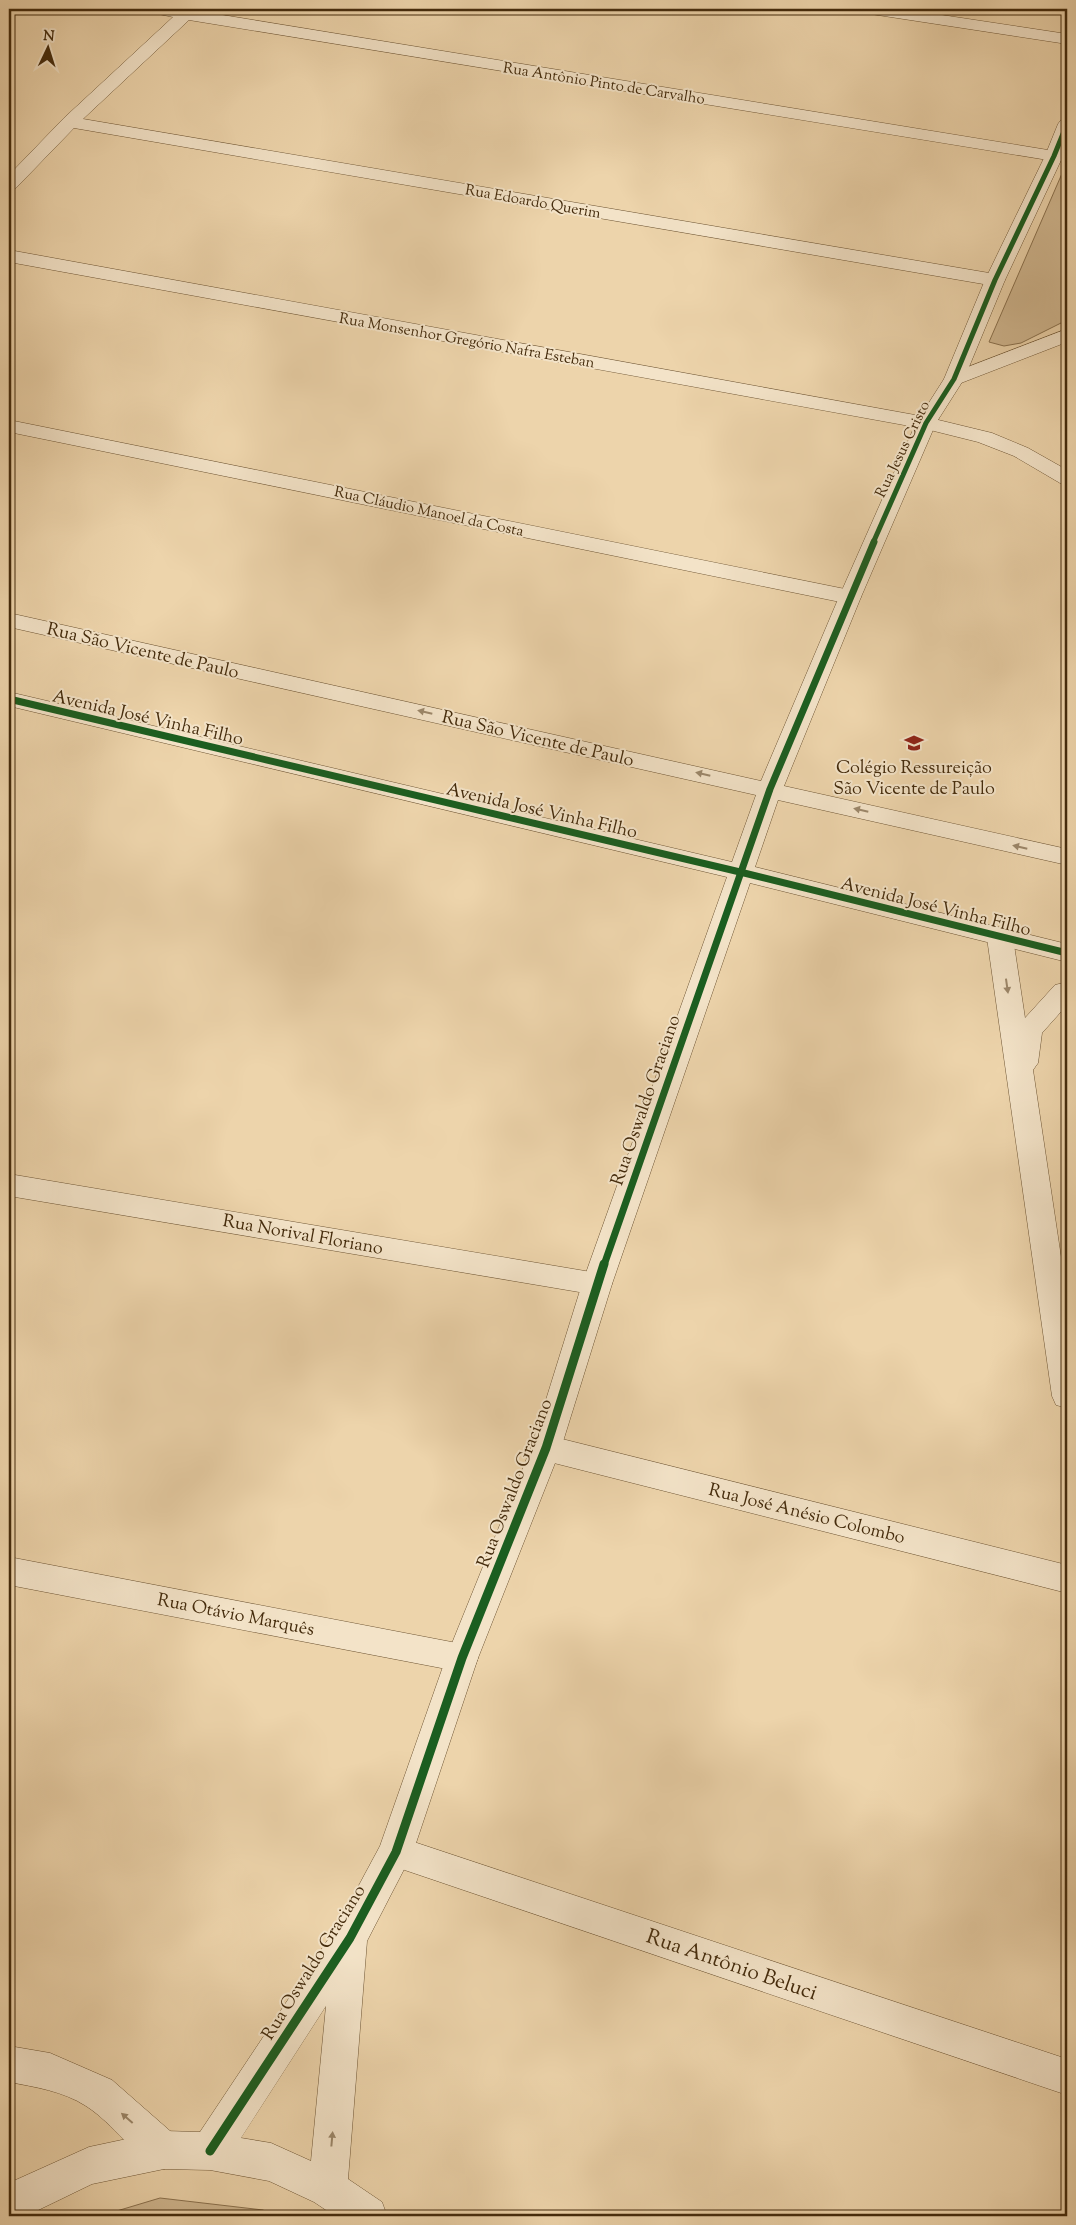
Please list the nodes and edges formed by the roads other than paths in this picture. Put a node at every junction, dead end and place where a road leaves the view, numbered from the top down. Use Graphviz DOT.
graph roads {
  1 [pos="155,9"];
  2 [pos="871,9"];
  3 [pos="188,11"];
  4 [pos="1067,38"];
  5 [pos="70,122"];
  6 [pos="1067,124"];
  7 [pos="1054,156"];
  8 [pos="9,185"];
  9 [pos="9,256"];
  10 [pos="995,280"];
  11 [pos="1067,335"];
  12 [pos="954,379"];
  13 [pos="926,423"];
  14 [pos="9,426"];
  15 [pos="1067,479"];
  16 [pos="850,597"];
  17 [pos="9,620"];
  18 [pos="9,699"];
  19 [pos="770,789"];
  20 [pos="1067,858"];
  21 [pos="740,872"];
  22 [pos="1000,938"];
  23 [pos="1067,953"];
  24 [pos="1067,990"];
  25 [pos="1021,1084"];
  26 [pos="9,1185"];
  27 [pos="597,1284"];
  28 [pos="1067,1396"];
  29 [pos="546,1448"];
  30 [pos="9,1571"];
  31 [pos="1067,1579"];
  32 [pos="462,1658"];
  33 [pos="396,1852"];
  34 [pos="350,1938"];
  35 [pos="9,2064"];
  36 [pos="1067,2077"];
  37 [pos="164,2150"];
  38 [pos="210,2150"];
  39 [pos="328,2188"];
  40 [pos="11,2197"];
  41 [pos="368,2216"];
  1 -- 3 [label="street, Rua Antônio Pinto de Carvalho"];
  2 -- 4 [label="street"];
  3 -- 5 [label="street"];
  3 -- 7 [label="street, Rua Antônio Pinto de Carvalho"];
  5 -- 8 [label="street"];
  5 -- 10 [label="street, Rua Edoardo Querim"];
  6 -- 7 [label="street, Rua Jesus Cristo"];
  7 -- 10 [label="street, Rua Jesus Cristo"];
  9 -- 13 [label="street, Rua Monsenhor Gregório Nafra Esteban"];
  10 -- 12 [label="street, Rua Jesus Cristo"];
  11 -- 12 [label="street"];
  12 -- 13 [label="street, Rua Jesus Cristo"];
  13 -- 15 [label="street, Rua Monsenhor Gregório Nafra Esteban"];
  13 -- 16 [label="street, Rua Jesus Cristo"];
  14 -- 16 [label="street, Rua Cláudio Manoel da Costa"];
  16 -- 19 [label="street, Rua Jesus Cristo"];
  19 -- 17 [label="street, Rua São Vicente de Paulo, one-way"];
  18 -- 21 [label="street, Avenida José Vinha Filho"];
  20 -- 19 [label="street, Rua São Vicente de Paulo, one-way"];
  19 -- 21 [label="street, Rua Oswaldo Graciano"];
  21 -- 22 [label="street, Avenida José Vinha Filho"];
  21 -- 27 [label="street, Rua Oswaldo Graciano"];
  22 -- 23 [label="street, Avenida José Vinha Filho"];
  22 -- 25 [label="street, one-way"];
  24 -- 25 [label="street"];
  25 -- 28 [label="street"];
  26 -- 27 [label="street, Rua Norival Floriano"];
  27 -- 29 [label="street, Rua Oswaldo Graciano"];
  29 -- 31 [label="street, Rua José Anésio Colombo"];
  29 -- 32 [label="street, Rua Oswaldo Graciano"];
  30 -- 32 [label="street, Rua Otávio Marquês"];
  32 -- 33 [label="street, Rua Oswaldo Graciano"];
  33 -- 34 [label="street, Rua Oswaldo Graciano"];
  33 -- 36 [label="street, Rua Antônio Beluci"];
  34 -- 38 [label="street, Rua Oswaldo Graciano"];
  39 -- 34 [label="street, Rua Oswaldo Graciano, one-way"];
  37 -- 35 [label="street, one-way"];
  37 -- 38 [label="street"];
  37 -- 40 [label="street"];
  38 -- 39 [label="street"];
  39 -- 41 [label="street"];
}
